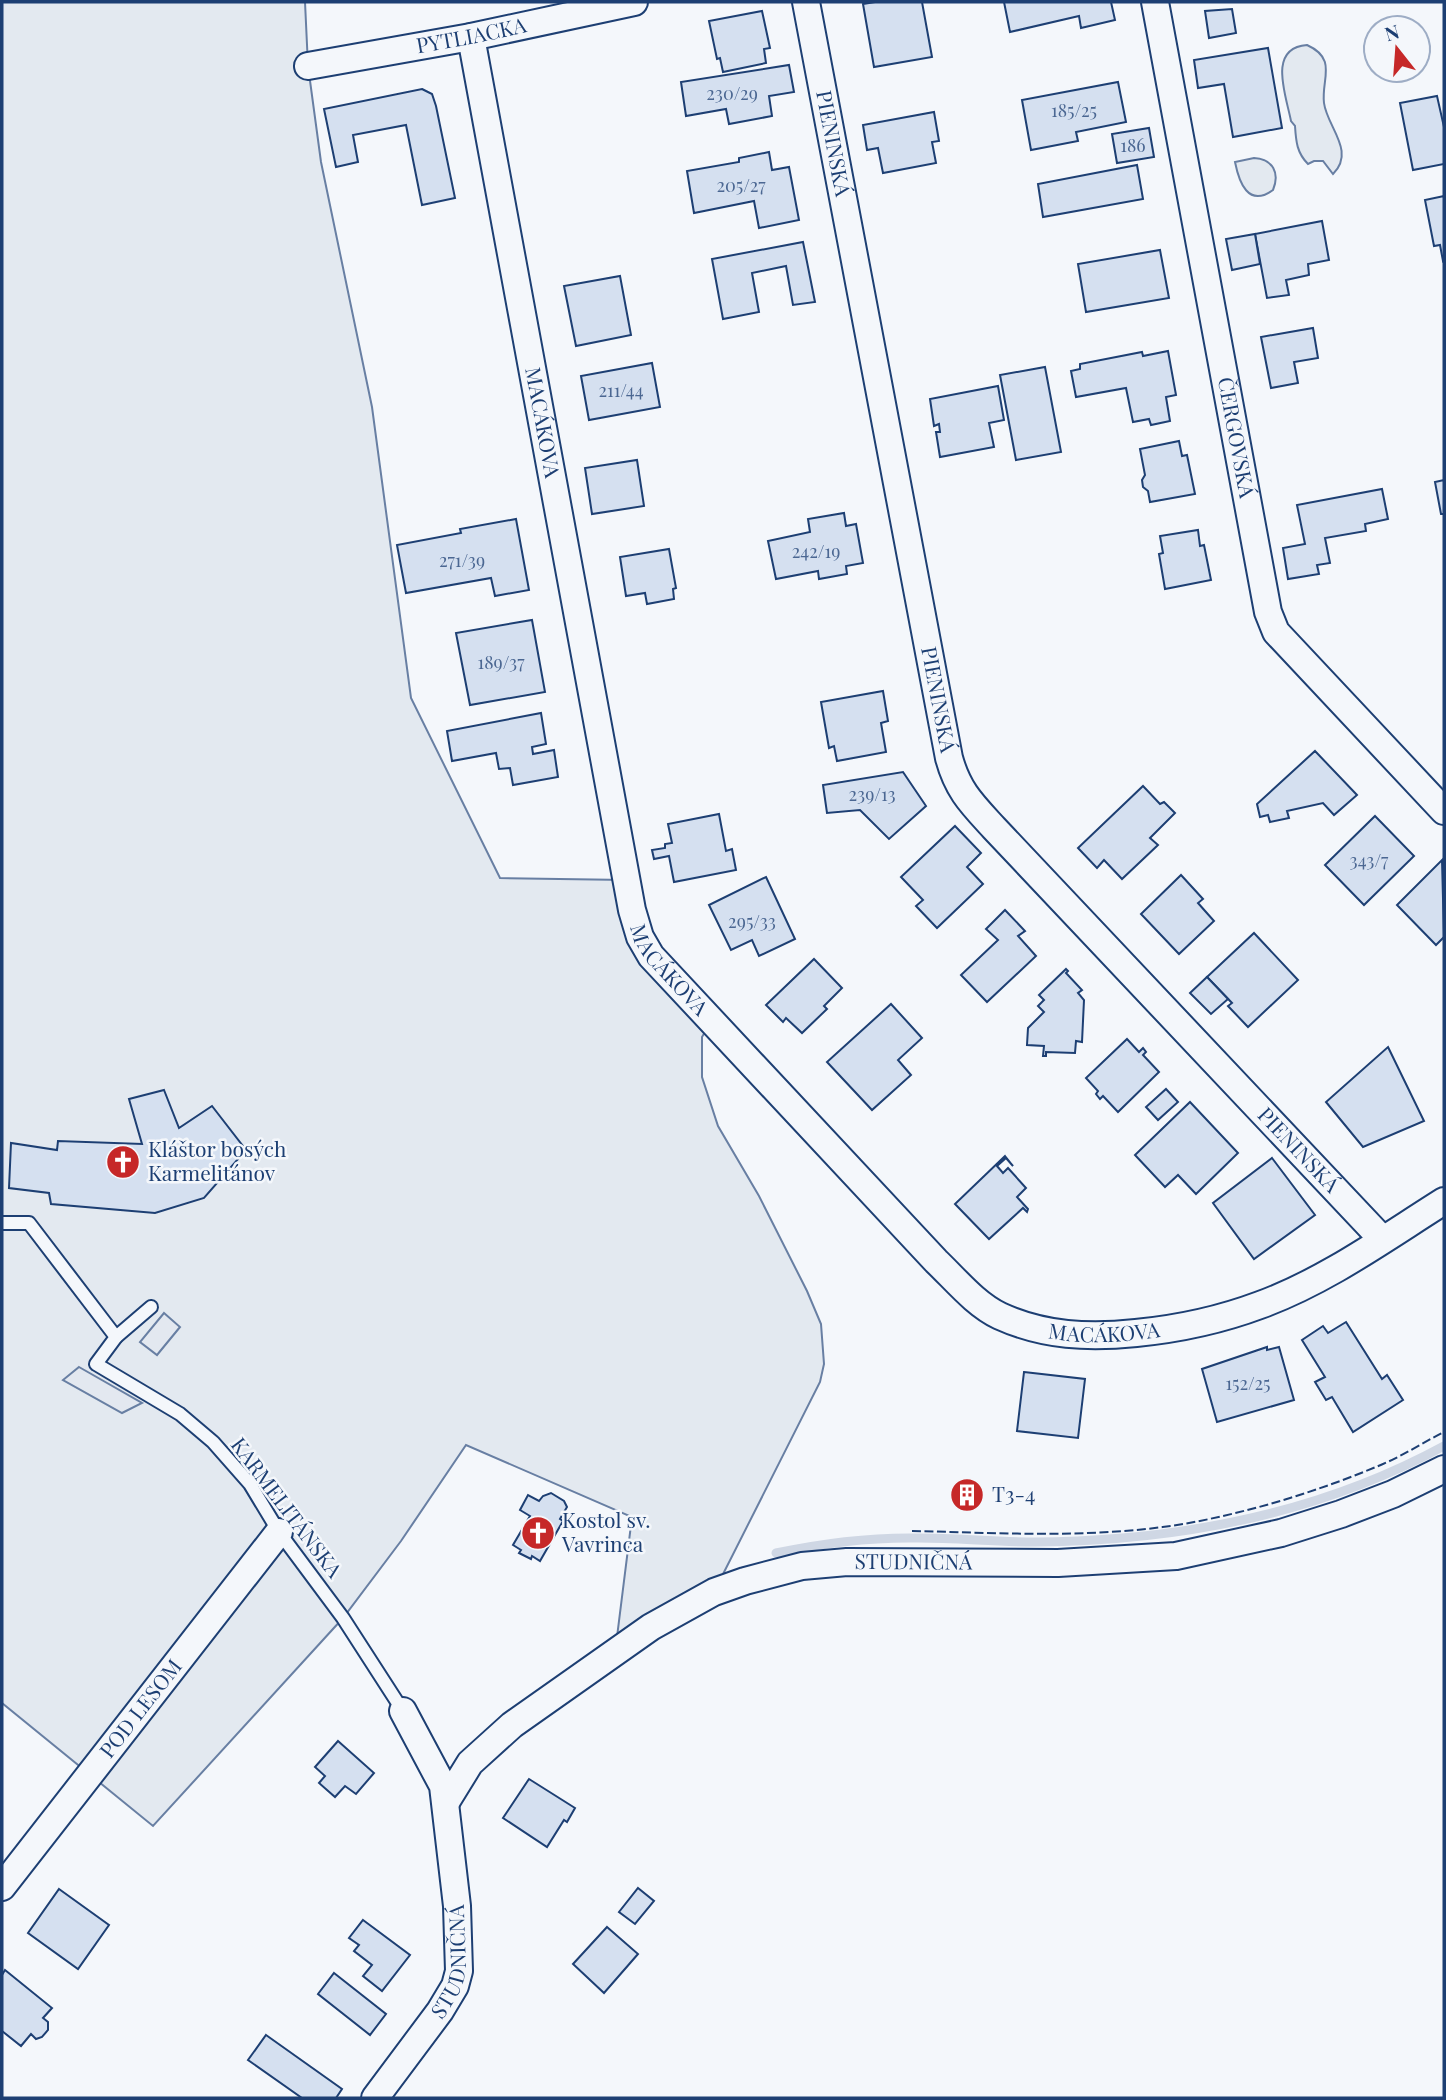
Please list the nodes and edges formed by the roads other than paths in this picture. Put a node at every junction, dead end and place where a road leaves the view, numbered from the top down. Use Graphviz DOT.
graph roads {
  1 [pos="634,2"];
  2 [pos="806,2"];
  3 [pos="1155,2"];
  4 [pos="471,37"];
  5 [pos="308,66"];
  6 [pos="1444,811"];
  7 [pos="1444,1201"];
  8 [pos="2,1223"];
  9 [pos="1382,1239"];
  10 [pos="151,1307"];
  11 [pos="116,1337"];
  12 [pos="1444,1469"];
  13 [pos="279,1532"];
  14 [pos="403,1710"];
  15 [pos="446,1802"];
  16 [pos="2,1887"];
  17 [pos="375,2098"];
  1 -- 4 [label="street, PYTLIACKA"];
  2 -- 9 [label="street, PIENINSKÁ"];
  3 -- 6 [label="street, ČERGOVSKÁ"];
  4 -- 5 [label="street, PYTLIACKA"];
  4 -- 9 [label="street, MACÁKOVA"];
  7 -- 9 [label="street, MACÁKOVA"];
  8 -- 11 [label="lane"];
  10 -- 11 [label="lane"];
  11 -- 13 [label="lane, KARMELITÁNSKA"];
  12 -- 15 [label="street, STUDNIČNÁ"];
  13 -- 14 [label="lane, KARMELITÁNSKA"];
  13 -- 16 [label="street, POD LESOM"];
  14 -- 15 [label="street, STUDNIČNÁ"];
  15 -- 17 [label="street, STUDNIČNÁ"];
}
